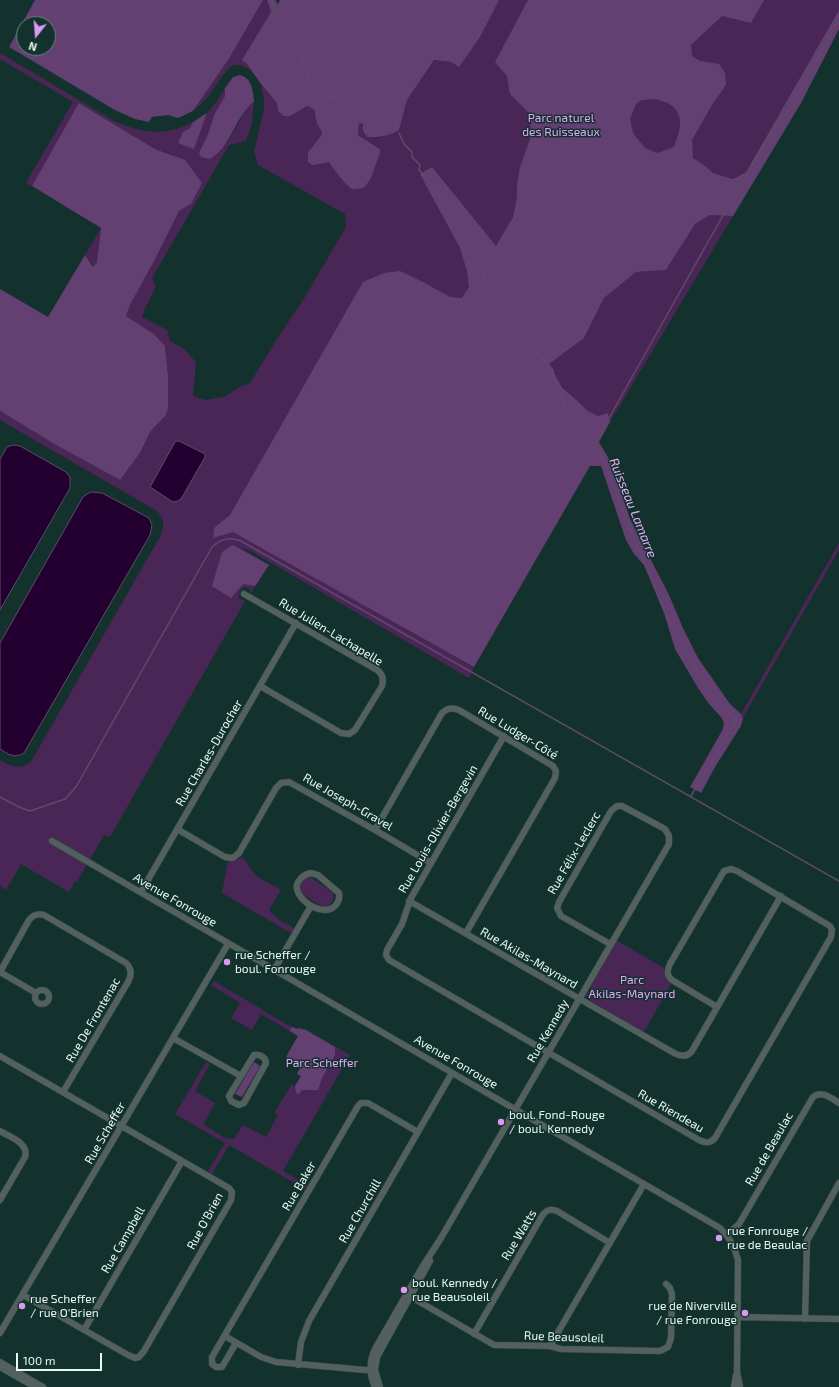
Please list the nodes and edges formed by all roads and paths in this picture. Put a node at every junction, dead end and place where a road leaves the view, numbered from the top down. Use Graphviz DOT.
graph roads {
  1 [pos="244,594"];
  2 [pos="296,623"];
  3 [pos="260,686"];
  4 [pos="504,736"];
  5 [pos="177,829"];
  6 [pos="375,830"];
  7 [pos="668,833"];
  8 [pos="52,840"];
  9 [pos="430,863"];
  10 [pos="141,892"];
  11 [pos="781,896"];
  12 [pos="409,901"];
  13 [pos="311,906"];
  14 [pos="466,933"];
  15 [pos="228,944"];
  16 [pos="610,944"];
  17 [pos="387,957"];
  18 [pos="274,970"];
  19 [pos="0,972"];
  20 [pos="36,993"];
  21 [pos="579,999"];
  22 [pos="717,1007"];
  23 [pos="173,1038"];
  24 [pos="548,1053"];
  25 [pos="0,1056"];
  26 [pos="452,1073"];
  27 [pos="241,1076"];
  28 [pos="63,1092"];
  29 [pos="839,1103"];
  30 [pos="515,1109"];
  31 [pos="122,1126"];
  32 [pos="0,1131"];
  33 [pos="418,1132"];
  34 [pos="182,1161"];
  35 [pos="839,1183"];
  36 [pos="644,1184"];
  37 [pos="0,1200"];
  38 [pos="727,1235"];
  39 [pos="610,1243"];
  40 [pos="666,1284"];
  41 [pos="23,1295"];
  42 [pos="409,1296"];
  43 [pos="738,1317"];
  44 [pos="806,1319"];
  45 [pos="839,1319"];
  46 [pos="84,1330"];
  47 [pos="0,1332"];
  48 [pos="474,1334"];
  49 [pos="224,1336"];
  50 [pos="236,1343"];
  51 [pos="550,1346"];
  52 [pos="0,1362"];
  53 [pos="298,1365"];
  54 [pos="0,1367"];
  55 [pos="373,1370"];
  56 [pos="737,1372"];
  57 [pos="35,1387"];
  58 [pos="44,1387"];
  59 [pos="375,1387"];
  60 [pos="380,1387"];
  61 [pos="734,1387"];
  62 [pos="740,1387"];
  1 -- 2 [label="street, Rue Julien-Lachapelle"];
  2 -- 3 [label="street, Rue Charles-Durocher"];
  2 -- 3 [label="street, Rue Julien-Lachapelle"];
  3 -- 5 [label="street, Rue Charles-Durocher"];
  4 -- 6 [label="street, Rue Ludger-Côté"];
  4 -- 9 [label="street, Rue Louis-Olivier-Bergevin"];
  4 -- 14 [label="street, Rue Ludger-Côté"];
  5 -- 6 [label="street, Rue Joseph-Gravel"];
  5 -- 10 [label="street, Rue Charles-Durocher"];
  6 -- 9 [label="street, Rue Joseph-Gravel"];
  7 -- 16 [label="street, Rue Kennedy"];
  7 -- 16 [label="street, Rue Félix-Leclerc"];
  8 -- 10 [label="street, Avenue Fonrouge"];
  9 -- 12 [label="street, Rue Louis-Olivier-Bergevin"];
  10 -- 15 [label="street, Avenue Fonrouge"];
  11 -- 22 [label="street, Rue Akilas-Maynard"];
  11 -- 22 [label="street"];
  11 -- 24 [label="street, Rue Riendeau"];
  12 -- 14 [label="street, Rue Akilas-Maynard"];
  12 -- 17 [label="street, Rue Louis-Olivier-Bergevin"];
  13 -- 13 [label="street"];
  13 -- 18 [label="street"];
  14 -- 21 [label="street, Rue Akilas-Maynard"];
  15 -- 18 [label="street, Avenue Fonrouge"];
  15 -- 23 [label="street, Rue Scheffer"];
  16 -- 21 [label="street, Rue Kennedy"];
  17 -- 24 [label="street, Rue Riendeau"];
  18 -- 26 [label="street, Avenue Fonrouge"];
  19 -- 20 [label="street"];
  19 -- 28 [label="street, Rue De Frontenac"];
  21 -- 22 [label="street, Rue Akilas-Maynard"];
  21 -- 24 [label="street, Rue Kennedy"];
  23 -- 27 [label="street"];
  23 -- 31 [label="street, Rue Scheffer"];
  24 -- 30 [label="street, Rue Kennedy"];
  25 -- 28 [label="street, Rue O'Brien"];
  26 -- 30 [label="street, Avenue Fonrouge"];
  26 -- 33 [label="street, Rue Churchill"];
  27 -- 27 [label="street"];
  28 -- 31 [label="street, Rue O'Brien"];
  29 -- 38 [label="street, Rue de Beaulac"];
  30 -- 36 [label="street, Avenue Fonrouge"];
  30 -- 42 [label="street, Rue Kennedy"];
  31 -- 34 [label="street, Rue O'Brien"];
  31 -- 41 [label="street, Rue Scheffer"];
  32 -- 37 [label="street"];
  33 -- 49 [label="street, Rue Baker"];
  33 -- 53 [label="street, Rue Churchill"];
  34 -- 46 [label="street, Rue Campbell"];
  34 -- 46 [label="street, Rue O'Brien"];
  35 -- 44 [label="street"];
  36 -- 38 [label="street, Avenue Fonrouge"];
  36 -- 39 [label="street"];
  38 -- 43 [label="street, Avenue Fonrouge"];
  39 -- 48 [label="street, Rue Watts"];
  39 -- 51 [label="street"];
  40 -- 51 [label="street, Rue Beausoleil"];
  41 -- 46 [label="street, Rue O'Brien"];
  41 -- 47 [label="street, Rue Scheffer"];
  42 -- 48 [label="street, Rue Beausoleil"];
  42 -- 55 [label="street, Rue Kennedy"];
  43 -- 44 [label="street"];
  43 -- 56 [label="street, Avenue Fonrouge"];
  44 -- 45 [label="street"];
  48 -- 51 [label="street, Rue Beausoleil"];
  49 -- 50 [label="street"];
  49 -- 50 [label="street, Rue Baker"];
  50 -- 53 [label="street"];
  52 -- 58 [label="street"];
  53 -- 55 [label="street"];
  54 -- 57 [label="street"];
  55 -- 59 [label="street"];
  55 -- 60 [label="street"];
  56 -- 61 [label="street"];
  56 -- 62 [label="street"];
}
